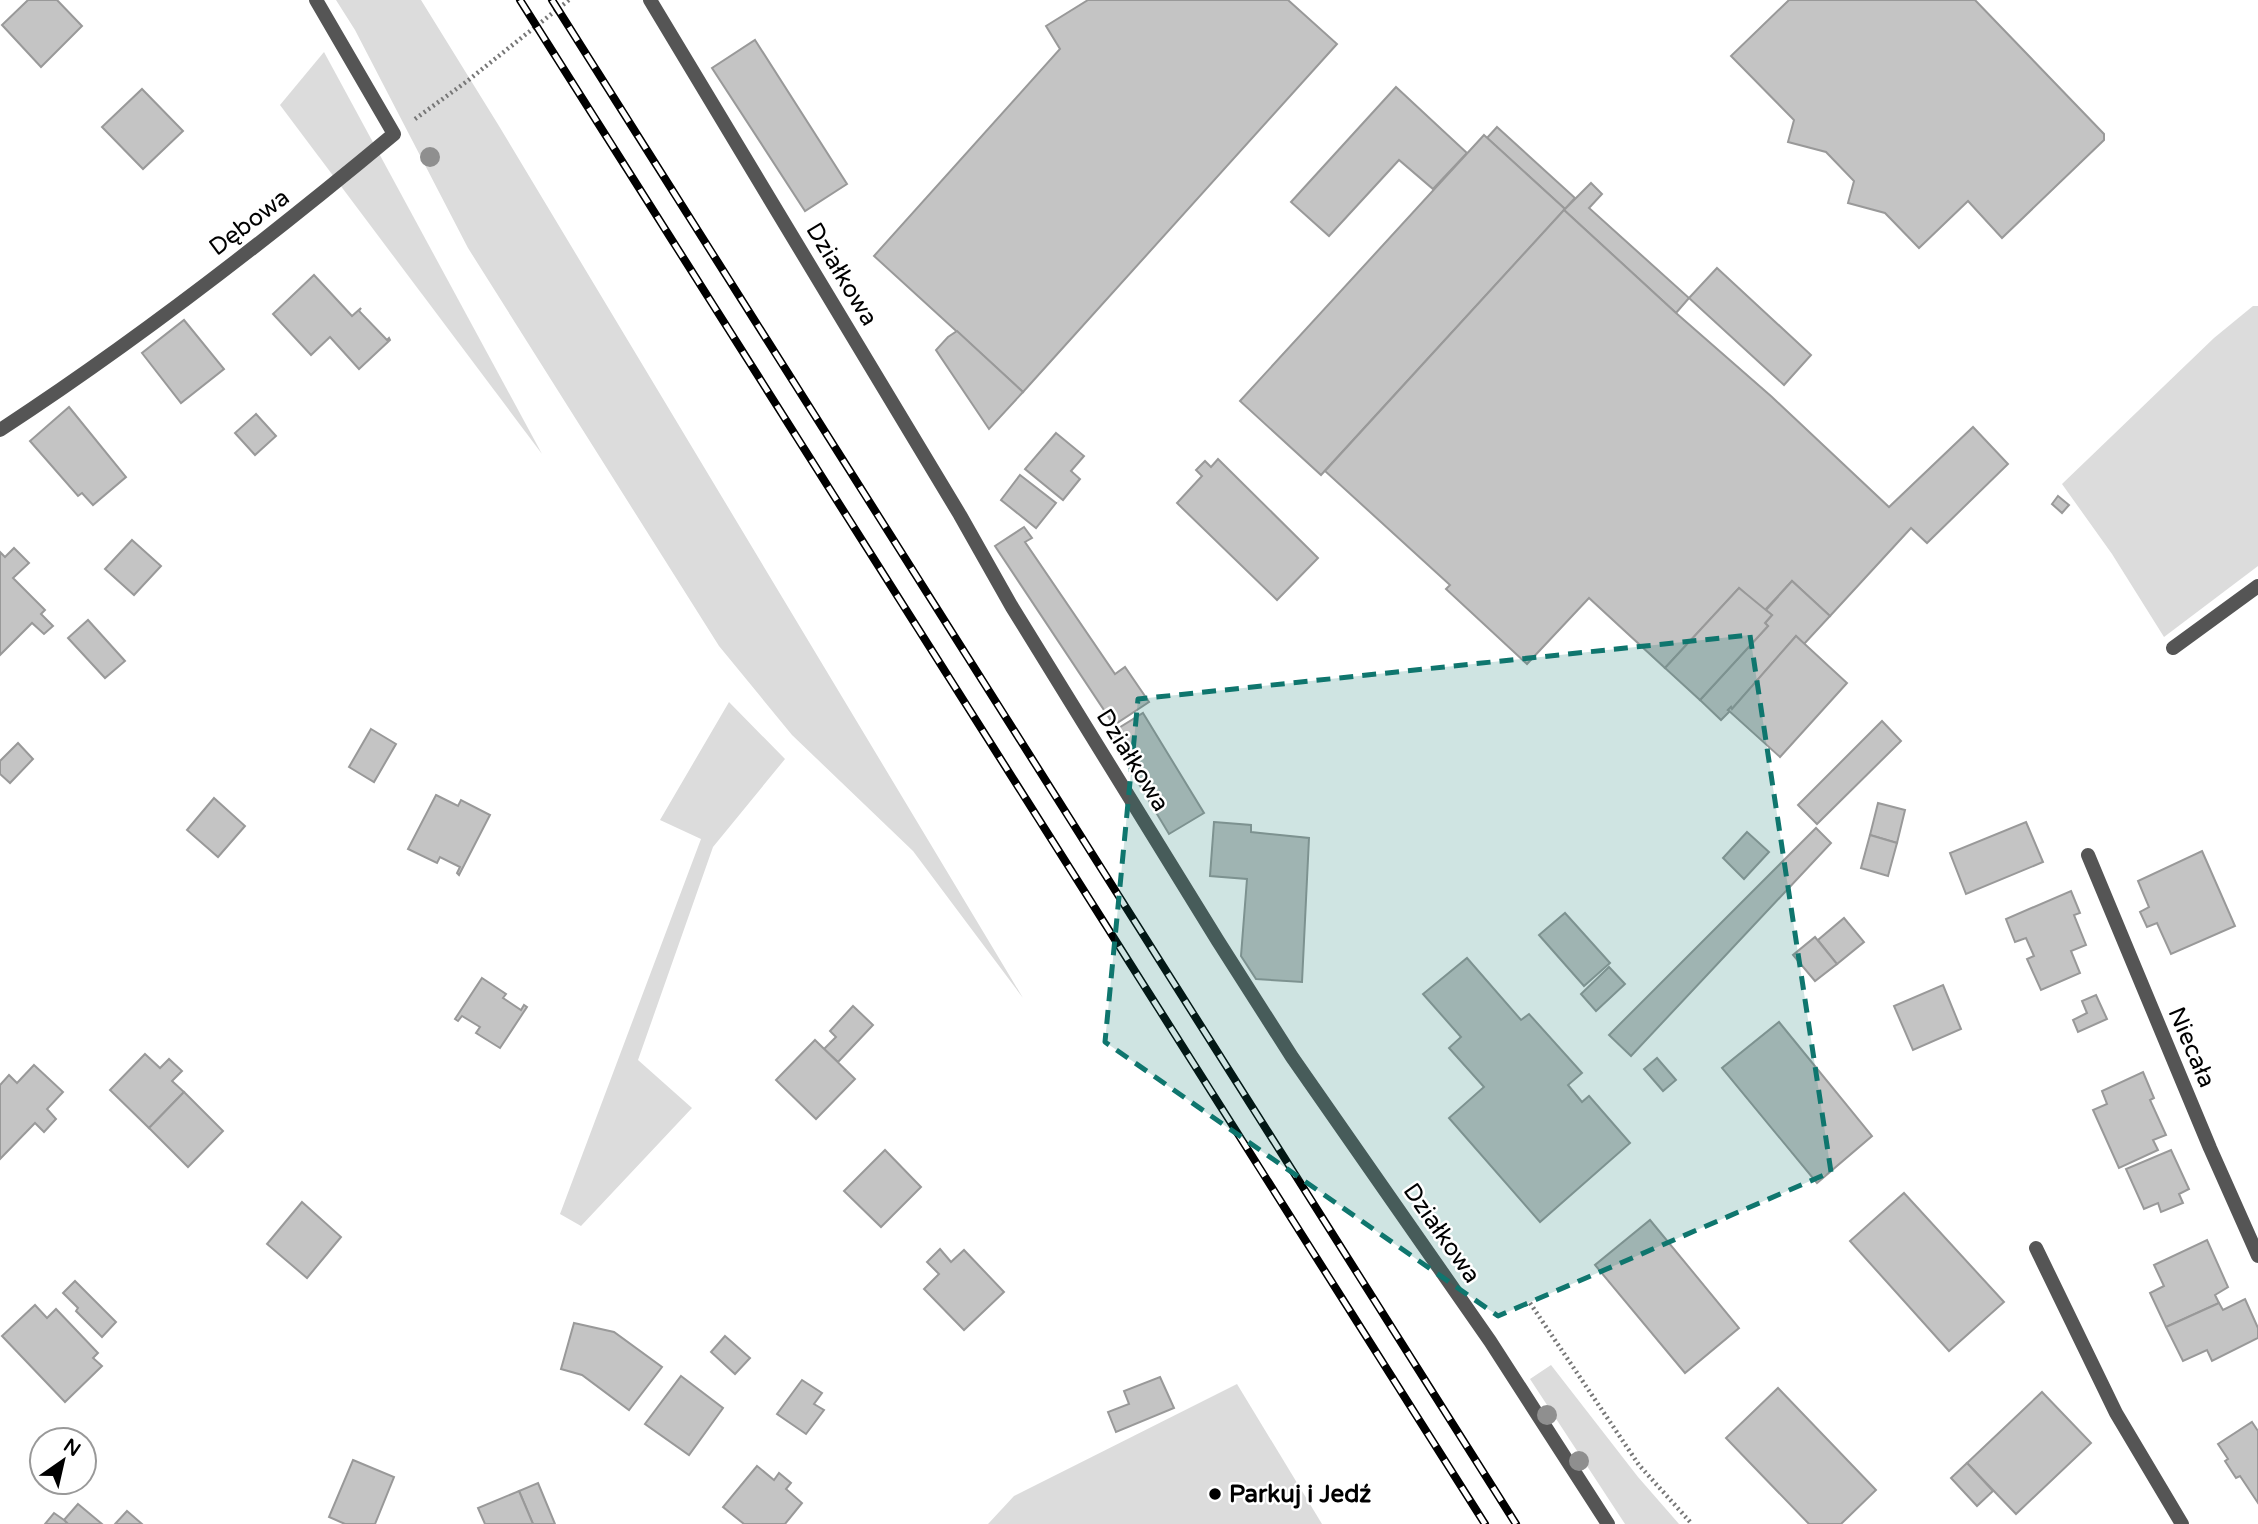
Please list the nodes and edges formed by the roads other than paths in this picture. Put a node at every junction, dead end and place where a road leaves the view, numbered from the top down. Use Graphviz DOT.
graph roads {
  1 [pos="316,0"];
  2 [pos="650,0"];
  3 [pos="0,430"];
  4 [pos="2258,586"];
  5 [pos="2173,648"];
  6 [pos="2088,855"];
  7 [pos="2036,1248"];
  8 [pos="2258,1256"];
  9 [pos="1608,1524"];
  10 [pos="2182,1524"];
  1 -- 3 [label="street, Dębowa"];
  2 -- 9 [label="street, Działkowa"];
  4 -- 5 [label="street"];
  6 -- 8 [label="street, Niecała"];
  7 -- 10 [label="street"];
}
